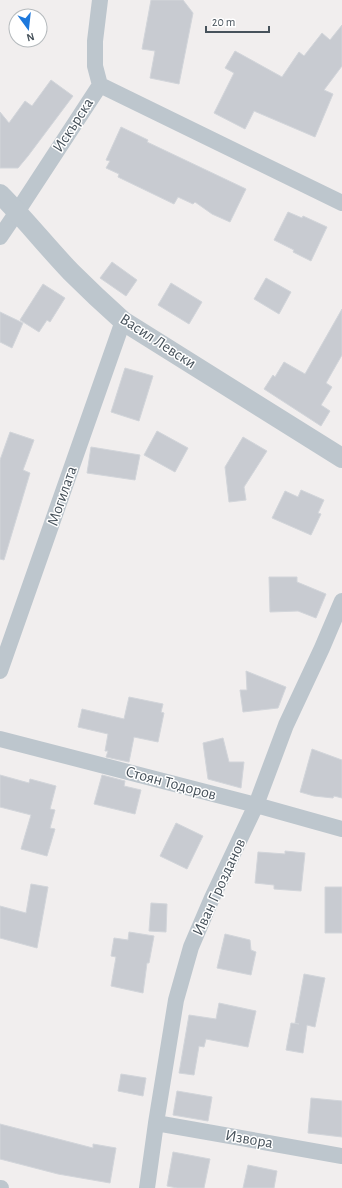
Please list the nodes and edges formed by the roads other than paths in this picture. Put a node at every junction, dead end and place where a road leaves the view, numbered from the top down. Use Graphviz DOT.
graph roads {
  1 [pos="100,0"];
  2 [pos="100,85"];
  3 [pos="0,194"];
  4 [pos="342,203"];
  5 [pos="17,212"];
  6 [pos="0,237"];
  7 [pos="124,321"];
  8 [pos="342,458"];
  9 [pos="342,601"];
  10 [pos="0,672"];
  11 [pos="0,739"];
  12 [pos="256,806"];
  13 [pos="342,829"];
  14 [pos="156,1122"];
  15 [pos="342,1156"];
  16 [pos="147,1188"];
  1 -- 2 [label="street, Искърска"];
  2 -- 4 [label="street"];
  2 -- 5 [label="street, Искърска"];
  3 -- 5 [label="street, Васил Левски"];
  5 -- 6 [label="street, Искърска"];
  5 -- 7 [label="street, Васил Левски"];
  7 -- 8 [label="street, Васил Левски"];
  7 -- 10 [label="street, Могилата"];
  9 -- 12 [label="street, Иван Грозданов"];
  11 -- 12 [label="street, Стоян Тодоров"];
  12 -- 13 [label="street, Стоян Тодоров"];
  12 -- 14 [label="street, Иван Грозданов"];
  14 -- 15 [label="street, Извора"];
  14 -- 16 [label="street, Иван Грозданов"];
}
